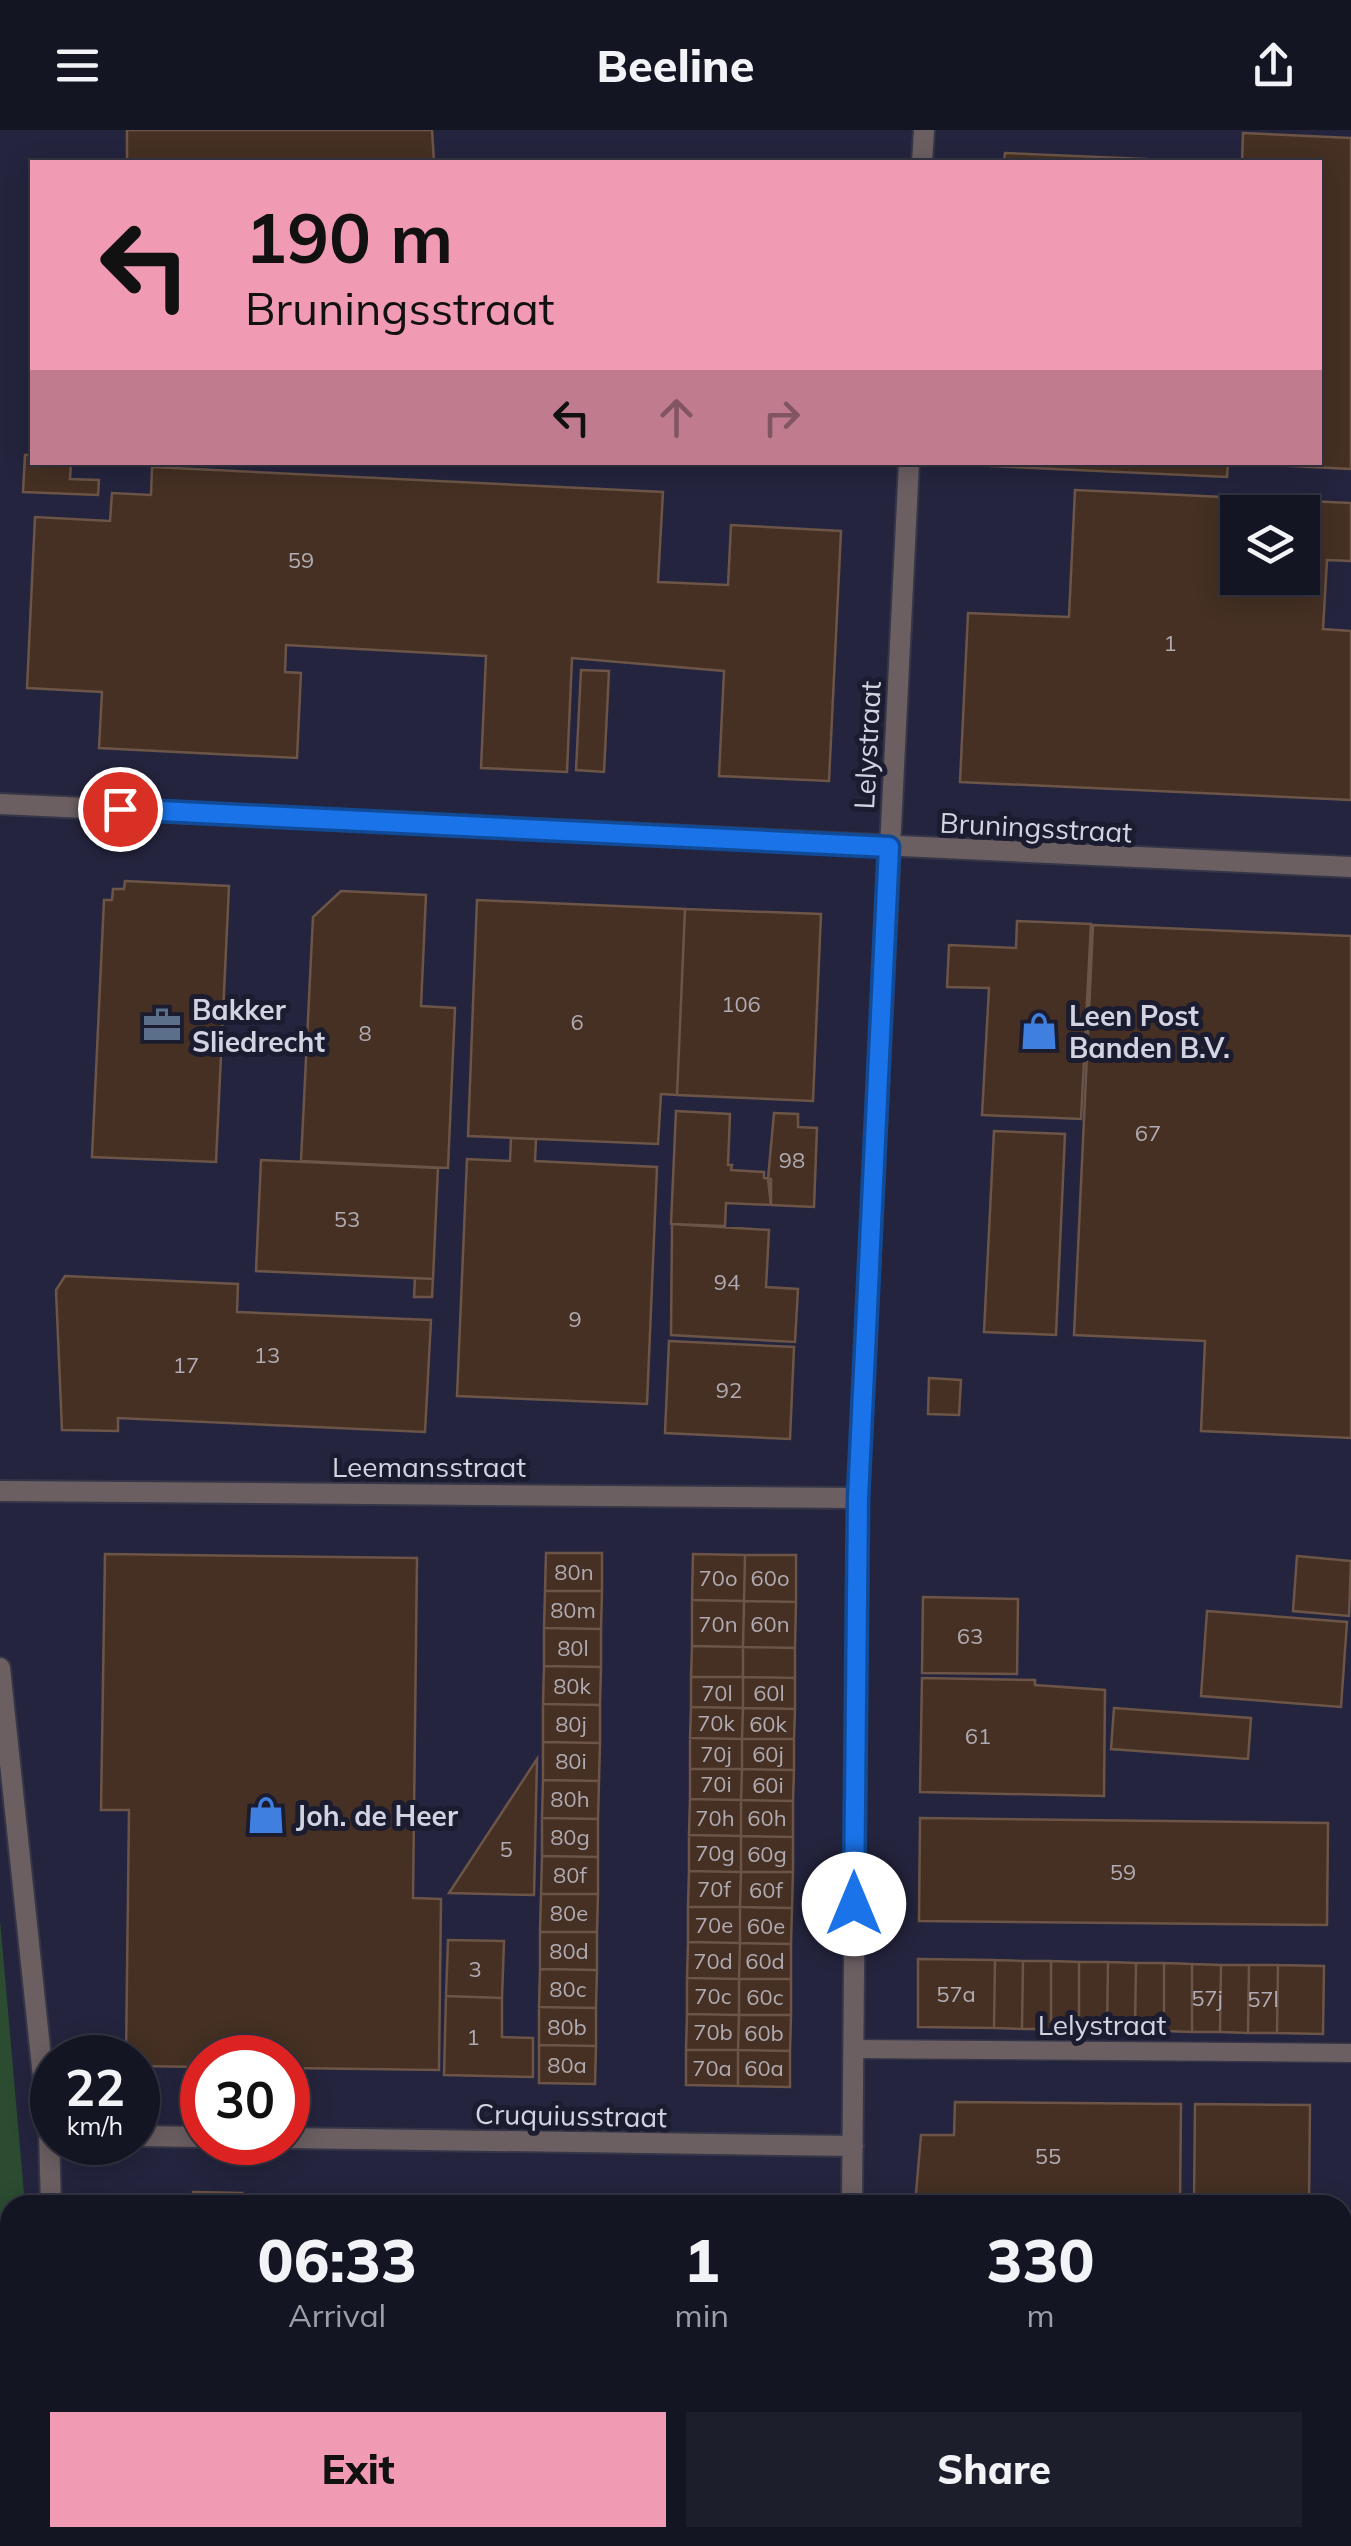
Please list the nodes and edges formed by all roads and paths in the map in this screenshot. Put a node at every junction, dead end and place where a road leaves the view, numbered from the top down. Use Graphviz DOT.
graph roads {
  1 [pos="924,130"];
  2 [pos="922,160"];
  3 [pos="909,465"];
  4 [pos="0,804"];
  5 [pos="889,847"];
  6 [pos="1351,867"];
  7 [pos="0,1491"];
  8 [pos="858,1498"];
  9 [pos="0,1668"];
  10 [pos="40,2035"];
  11 [pos="854,2049"];
  12 [pos="1351,2053"];
  13 [pos="310,2138"];
  14 [pos="853,2146"];
  15 [pos="51,2165"];
  16 [pos="51,2195"];
  17 [pos="852,2195"];
  1 -- 2 [label="street"];
  3 -- 5 [label="street, Lelystraat"];
  4 -- 5 [label="street, Bruningsstraat"];
  5 -- 6 [label="street, Bruningsstraat"];
  5 -- 8 [label="street, Lelystraat"];
  7 -- 8 [label="street, Leemansstraat"];
  8 -- 11 [label="street, Lelystraat"];
  9 -- 10 [label="street"];
  11 -- 12 [label="lane, Lelystraat"];
  11 -- 14 [label="street, Lelystraat"];
  13 -- 14 [label="street, Cruquiusstraat"];
  14 -- 17 [label="street, Lelystraat"];
  15 -- 16 [label="street"];
}
